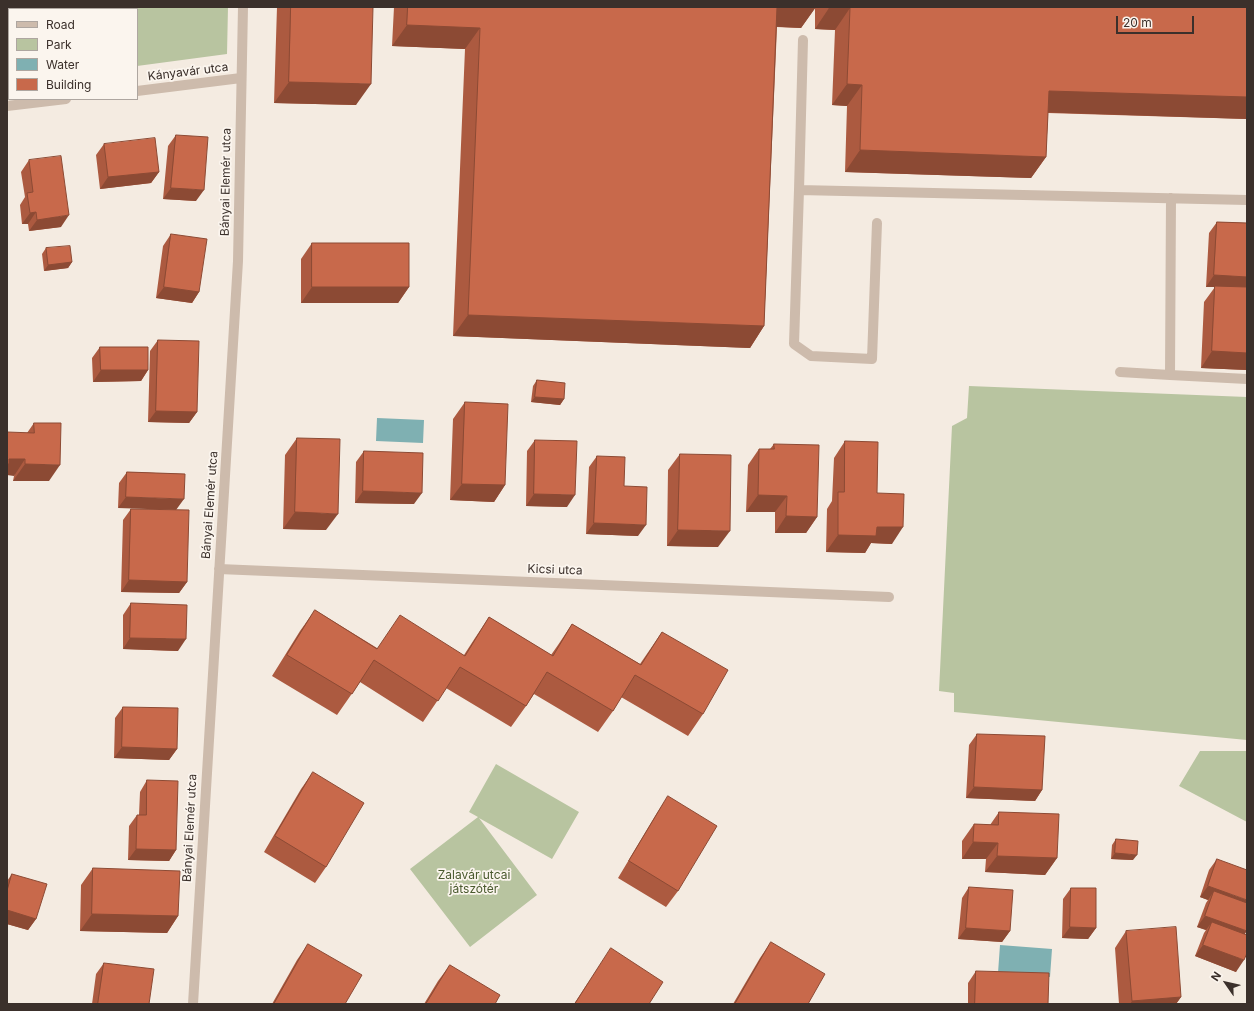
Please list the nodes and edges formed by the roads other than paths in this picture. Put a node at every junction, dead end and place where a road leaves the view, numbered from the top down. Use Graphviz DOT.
graph roads {
  1 [pos="243,7"];
  2 [pos="803,40"];
  3 [pos="241,78"];
  4 [pos="138,91"];
  5 [pos="58,100"];
  6 [pos="7,106"];
  7 [pos="799,190"];
  8 [pos="1172,198"];
  9 [pos="1247,200"];
  10 [pos="877,223"];
  11 [pos="1120,372"];
  12 [pos="1170,375"];
  13 [pos="1247,379"];
  14 [pos="219,570"];
  15 [pos="889,597"];
  16 [pos="193,1004"];
  1 -- 3 [label="street, Bányai Elemér utca"];
  2 -- 7 [label="street"];
  3 -- 4 [label="street, Kányavár utca"];
  3 -- 14 [label="street, Bányai Elemér utca"];
  5 -- 6 [label="street"];
  7 -- 8 [label="street"];
  7 -- 10 [label="street"];
  8 -- 9 [label="street"];
  8 -- 12 [label="street"];
  11 -- 12 [label="street"];
  12 -- 13 [label="street"];
  14 -- 15 [label="street, Kicsi utca"];
  14 -- 16 [label="street, Bányai Elemér utca"];
}
